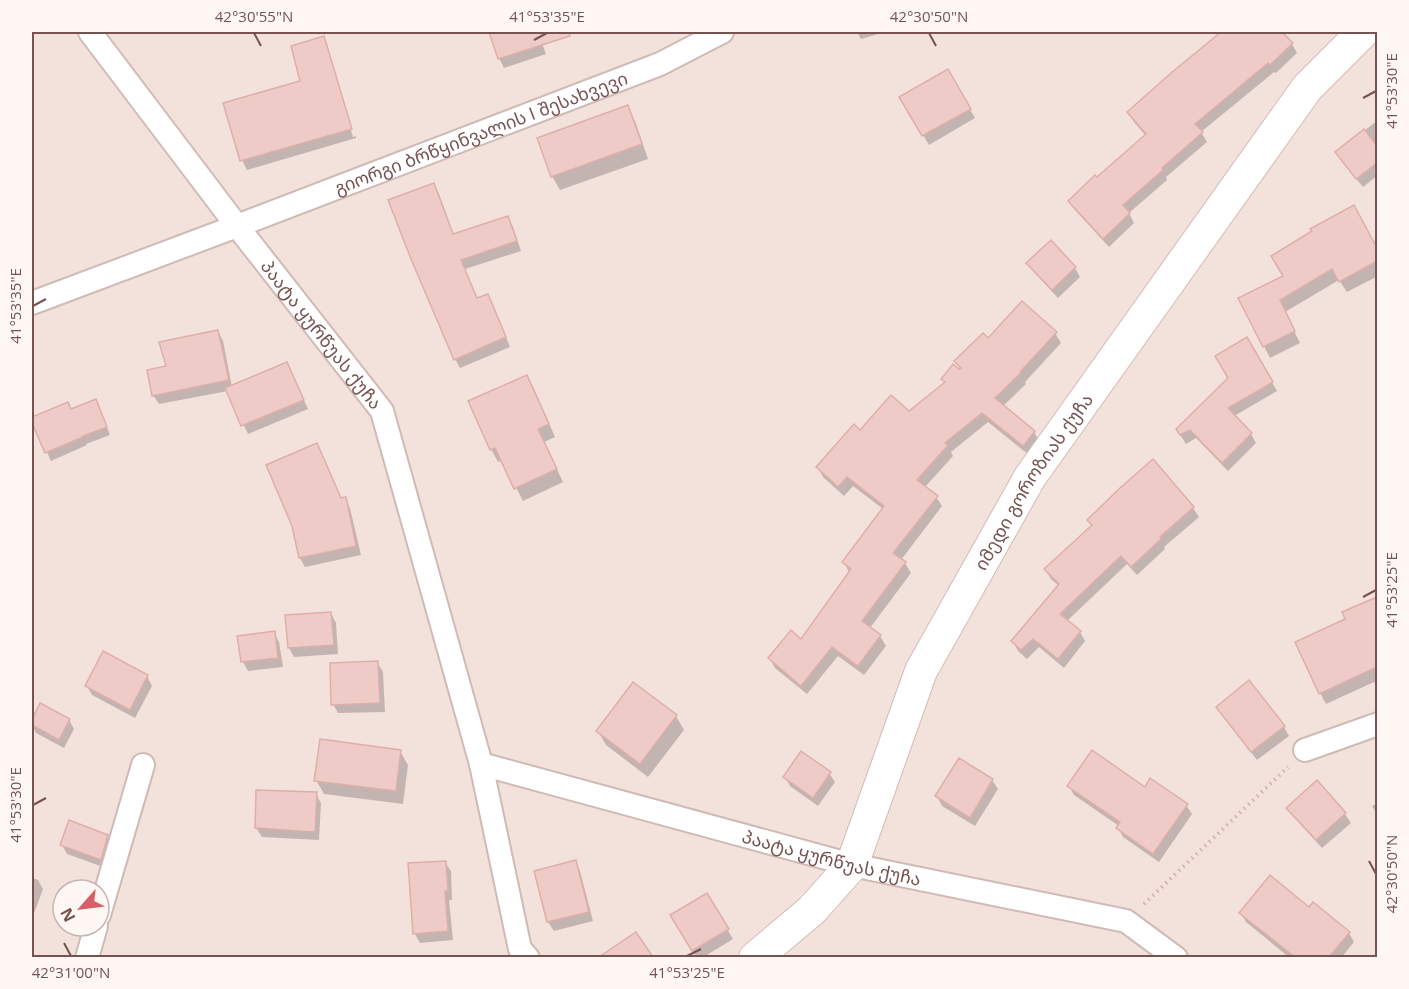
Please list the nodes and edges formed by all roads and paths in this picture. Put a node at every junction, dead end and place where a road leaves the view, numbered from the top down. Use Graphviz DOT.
graph roads {
  1 [pos="90,32"];
  2 [pos="722,32"];
  3 [pos="1363,32"];
  4 [pos="237,226"];
  5 [pos="32,303"];
  6 [pos="1377,724"];
  7 [pos="1305,750"];
  8 [pos="481,764"];
  9 [pos="143,765"];
  10 [pos="852,865"];
  11 [pos="110,878"];
  12 [pos="1126,921"];
  13 [pos="93,938"];
  14 [pos="87,957"];
  15 [pos="528,957"];
  16 [pos="755,957"];
  17 [pos="1176,957"];
  1 -- 4 [label="street, პაატა ყურწუას ქუჩა"];
  2 -- 4 [label="street, გიორგი ბრწყინვალის I შესახვევი"];
  3 -- 10 [label="street, იმედი გოროზიას ქუჩა"];
  4 -- 5 [label="street"];
  4 -- 8 [label="street, პაატა ყურწუას ქუჩა"];
  6 -- 7 [label="street"];
  7 -- 12 [label="path"];
  8 -- 10 [label="street, პაატა ყურწუას ქუჩა"];
  8 -- 15 [label="street, პაატა ყურწუას ქუჩა"];
  9 -- 11 [label="street"];
  10 -- 12 [label="street, პაატა ყურწუას ქუჩა"];
  10 -- 16 [label="street, იმედი გოროზიას ქუჩა"];
  12 -- 17 [label="street, პაატა ყურწუას ქუჩა"];
  13 -- 14 [label="street"];
}
